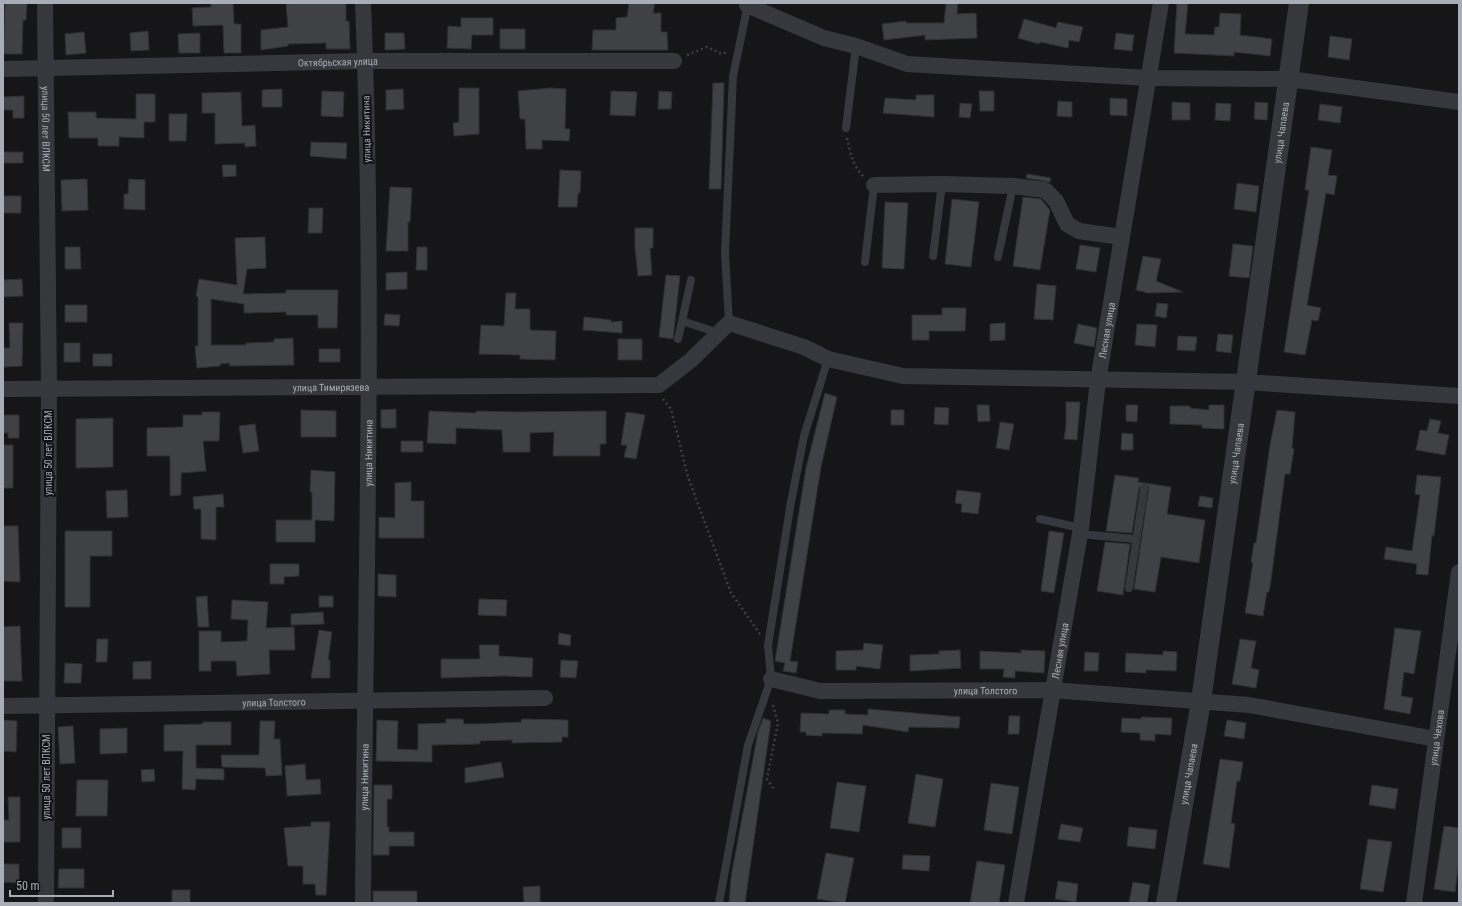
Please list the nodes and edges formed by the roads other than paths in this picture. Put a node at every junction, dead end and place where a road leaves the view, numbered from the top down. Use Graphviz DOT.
graph roads {
  1 [pos="45,3"];
  2 [pos="363,3"];
  3 [pos="1161,3"];
  4 [pos="1299,3"];
  5 [pos="748,4"];
  6 [pos="856,46"];
  7 [pos="677,59"];
  8 [pos="365,61"];
  9 [pos="45,68"];
  10 [pos="3,69"];
  11 [pos="1149,78"];
  12 [pos="1289,79"];
  13 [pos="1459,102"];
  14 [pos="846,128"];
  15 [pos="942,184"];
  16 [pos="874,185"];
  17 [pos="1013,186"];
  18 [pos="1121,237"];
  19 [pos="934,256"];
  20 [pos="998,257"];
  21 [pos="865,262"];
  22 [pos="691,280"];
  23 [pos="682,321"];
  24 [pos="724,328"];
  25 [pos="678,339"];
  26 [pos="828,359"];
  27 [pos="1098,380"];
  28 [pos="1245,382"];
  29 [pos="369,386"];
  30 [pos="3,389"];
  31 [pos="49,390"];
  32 [pos="1459,396"];
  33 [pos="1144,489"];
  34 [pos="1040,519"];
  35 [pos="1081,531"];
  36 [pos="1135,539"];
  37 [pos="1459,572"];
  38 [pos="1129,588"];
  39 [pos="769,684"];
  40 [pos="1052,690"];
  41 [pos="545,698"];
  42 [pos="364,701"];
  43 [pos="1201,701"];
  44 [pos="3,706"];
  45 [pos="46,706"];
  46 [pos="1436,739"];
  47 [pos="46,903"];
  48 [pos="363,903"];
  49 [pos="719,903"];
  50 [pos="1016,903"];
  51 [pos="1166,903"];
  52 [pos="1414,903"];
  1 -- 9 [label="street, улица 50 лет ВЛКСМ"];
  2 -- 8 [label="street, улица Никитина"];
  3 -- 11 [label="street, Лесная улица"];
  4 -- 12 [label="street, улица Чапаева"];
  5 -- 6 [label="street"];
  5 -- 24 [label="lane"];
  6 -- 11 [label="street"];
  6 -- 14 [label="lane"];
  7 -- 8 [label="street, Октябрьская улица"];
  8 -- 9 [label="street, Октябрьская улица"];
  8 -- 29 [label="street, улица Никитина"];
  9 -- 10 [label="street, Октябрьская улица"];
  9 -- 31 [label="street, улица 50 лет ВЛКСМ"];
  11 -- 12 [label="street"];
  11 -- 18 [label="street, Лесная улица"];
  12 -- 13 [label="street"];
  12 -- 28 [label="street, улица Чапаева"];
  15 -- 16 [label="street"];
  15 -- 17 [label="street"];
  15 -- 19 [label="lane"];
  16 -- 21 [label="lane"];
  17 -- 18 [label="street"];
  17 -- 20 [label="lane"];
  18 -- 27 [label="street, Лесная улица"];
  22 -- 23 [label="lane"];
  23 -- 24 [label="lane"];
  23 -- 25 [label="lane"];
  24 -- 26 [label="street"];
  24 -- 29 [label="street, улица Тимирязева"];
  26 -- 27 [label="street"];
  26 -- 39 [label="lane"];
  27 -- 28 [label="street"];
  27 -- 35 [label="street, Лесная улица"];
  28 -- 32 [label="street"];
  28 -- 43 [label="street, улица Чапаева"];
  29 -- 31 [label="street, улица Тимирязева"];
  29 -- 42 [label="street, улица Никитина"];
  30 -- 31 [label="street, улица Тимирязева"];
  31 -- 45 [label="street, улица 50 лет ВЛКСМ"];
  33 -- 36 [label="lane"];
  34 -- 35 [label="lane"];
  35 -- 36 [label="lane"];
  35 -- 40 [label="street, Лесная улица"];
  36 -- 38 [label="lane"];
  37 -- 46 [label="street, улица Чехова"];
  39 -- 40 [label="street, улица Толстого"];
  39 -- 49 [label="lane"];
  40 -- 43 [label="street, улица Толстого"];
  40 -- 50 [label="street, Лесная улица"];
  41 -- 42 [label="street, улица Толстого"];
  42 -- 45 [label="street, улица Толстого"];
  42 -- 48 [label="street, улица Никитина"];
  43 -- 46 [label="street, улица Толстого"];
  43 -- 51 [label="street, улица Чапаева"];
  44 -- 45 [label="street, улица Толстого"];
  45 -- 47 [label="street, улица 50 лет ВЛКСМ"];
  46 -- 52 [label="street, улица Чехова"];
}
